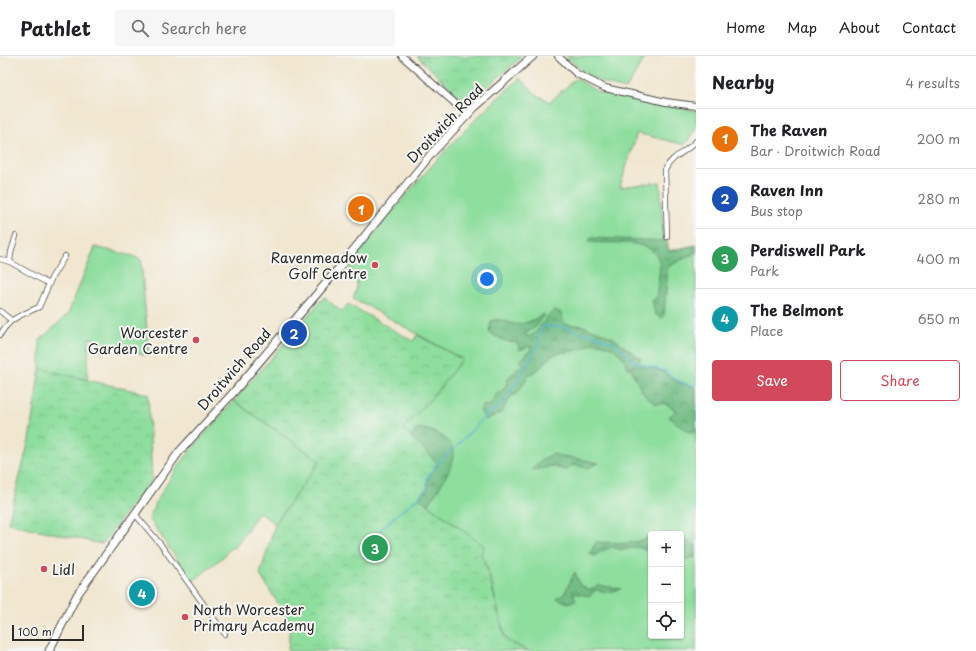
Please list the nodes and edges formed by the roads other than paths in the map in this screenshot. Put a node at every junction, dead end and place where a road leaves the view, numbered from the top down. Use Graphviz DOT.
graph roads {
  1 [pos="402,56"];
  2 [pos="533,56"];
  3 [pos="558,56"];
  4 [pos="696,106"];
  5 [pos="468,115"];
  6 [pos="696,141"];
  7 [pos="16,236"];
  8 [pos="667,237"];
  9 [pos="65,256"];
  10 [pos="0,259"];
  11 [pos="10,262"];
  12 [pos="50,284"];
  13 [pos="0,311"];
  14 [pos="11,320"];
  15 [pos="0,334"];
  16 [pos="135,514"];
  17 [pos="225,634"];
  18 [pos="49,651"];
  1 -- 5 [label="street"];
  2 -- 5 [label="main road, Droitwich Road"];
  3 -- 4 [label="street"];
  5 -- 16 [label="main road, Droitwich Road"];
  6 -- 8 [label="street"];
  7 -- 11 [label="street"];
  9 -- 12 [label="street"];
  10 -- 11 [label="street"];
  11 -- 12 [label="street"];
  12 -- 14 [label="street"];
  13 -- 14 [label="street"];
  14 -- 15 [label="street"];
  16 -- 17 [label="street"];
  16 -- 18 [label="main road, Droitwich Road"];
}
